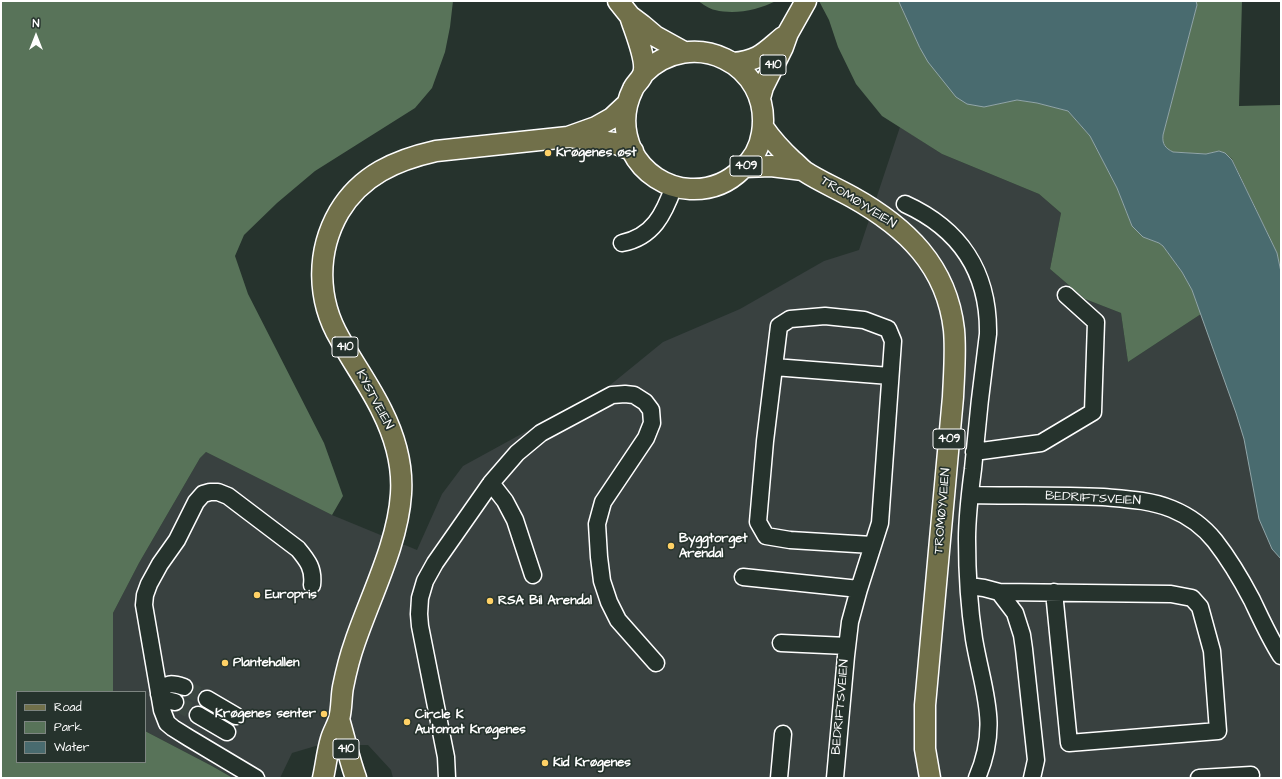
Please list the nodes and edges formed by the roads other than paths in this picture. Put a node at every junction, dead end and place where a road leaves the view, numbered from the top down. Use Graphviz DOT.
graph roads {
  1 [pos="806,1"];
  2 [pos="624,8"];
  3 [pos="788,33"];
  4 [pos="684,52"];
  5 [pos="733,63"];
  6 [pos="643,74"];
  7 [pos="760,98"];
  8 [pos="627,104"];
  9 [pos="763,127"];
  10 [pos="568,137"];
  11 [pos="633,151"];
  12 [pos="745,167"];
  13 [pos="803,170"];
  14 [pos="674,186"];
  15 [pos="905,204"];
  16 [pos="622,243"];
  17 [pos="1066,295"];
  18 [pos="774,367"];
  19 [pos="890,376"];
  20 [pos="974,452"];
  21 [pos="491,483"];
  22 [pos="970,495"];
  23 [pos="872,545"];
  24 [pos="533,574"];
  25 [pos="743,577"];
  26 [pos="312,585"];
  27 [pos="968,586"];
  28 [pos="859,589"];
  29 [pos="999,592"];
  30 [pos="1054,592"];
  31 [pos="781,643"];
  32 [pos="847,646"];
  33 [pos="1281,656"];
  34 [pos="656,663"];
  35 [pos="184,686"];
  36 [pos="207,699"];
  37 [pos="165,702"];
  38 [pos="198,715"];
  39 [pos="236,716"];
  40 [pos="339,719"];
  41 [pos="227,732"];
  42 [pos="784,734"];
  43 [pos="1251,776"];
  44 [pos="256,778"];
  45 [pos="323,778"];
  46 [pos="330,778"];
  47 [pos="352,778"];
  48 [pos="356,778"];
  49 [pos="447,778"];
  50 [pos="778,778"];
  51 [pos="835,778"];
  52 [pos="930,778"];
  53 [pos="977,778"];
  54 [pos="1032,778"];
  55 [pos="1199,778"];
  1 -- 3 [label="main road, 410"];
  2 -- 4 [label="main road, 409"];
  2 -- 6 [label="main road, 409"];
  3 -- 5 [label="main road, 410"];
  3 -- 7 [label="main road, 410"];
  4 -- 5 [label="main road, 409"];
  4 -- 6 [label="main road, 409"];
  5 -- 7 [label="main road, 409"];
  6 -- 8 [label="main road, 409"];
  7 -- 9 [label="main road, 409"];
  8 -- 10 [label="main road, KYSTVEIEN / 410"];
  8 -- 11 [label="main road, 409"];
  9 -- 12 [label="main road, 409"];
  9 -- 13 [label="main road, TROMØYVEIEN / 409"];
  10 -- 11 [label="main road, KYSTVEIEN / 410"];
  10 -- 40 [label="main road, KYSTVEIEN / 410"];
  11 -- 14 [label="main road, 409"];
  12 -- 13 [label="main road, TROMØYVEIEN / 409"];
  12 -- 14 [label="main road, 409"];
  13 -- 52 [label="main road, TROMØYVEIEN / 409"];
  14 -- 16 [label="street"];
  15 -- 20 [label="street"];
  17 -- 20 [label="street"];
  18 -- 19 [label="street"];
  18 -- 19 [label="street, BEDRIFTSVEIEN"];
  18 -- 23 [label="street"];
  19 -- 23 [label="street, BEDRIFTSVEIEN"];
  20 -- 22 [label="street"];
  21 -- 24 [label="street"];
  21 -- 34 [label="street"];
  21 -- 49 [label="street"];
  22 -- 27 [label="street"];
  22 -- 33 [label="street, BEDRIFTSVEIEN"];
  23 -- 28 [label="street, BEDRIFTSVEIEN"];
  25 -- 28 [label="street"];
  26 -- 37 [label="street"];
  27 -- 29 [label="street"];
  27 -- 53 [label="street"];
  28 -- 32 [label="street, BEDRIFTSVEIEN"];
  29 -- 30 [label="street"];
  29 -- 54 [label="street"];
  30 -- 30 [label="street"];
  31 -- 32 [label="street"];
  32 -- 51 [label="street, BEDRIFTSVEIEN"];
  35 -- 37 [label="street"];
  36 -- 39 [label="street"];
  37 -- 44 [label="street"];
  38 -- 41 [label="street"];
  40 -- 45 [label="main road, KYSTVEIEN / 410"];
  40 -- 48 [label="main road, KYSTVEIEN / 410"];
  42 -- 50 [label="street"];
  43 -- 55 [label="street"];
  46 -- 47 [label="main road, 410"];
}
